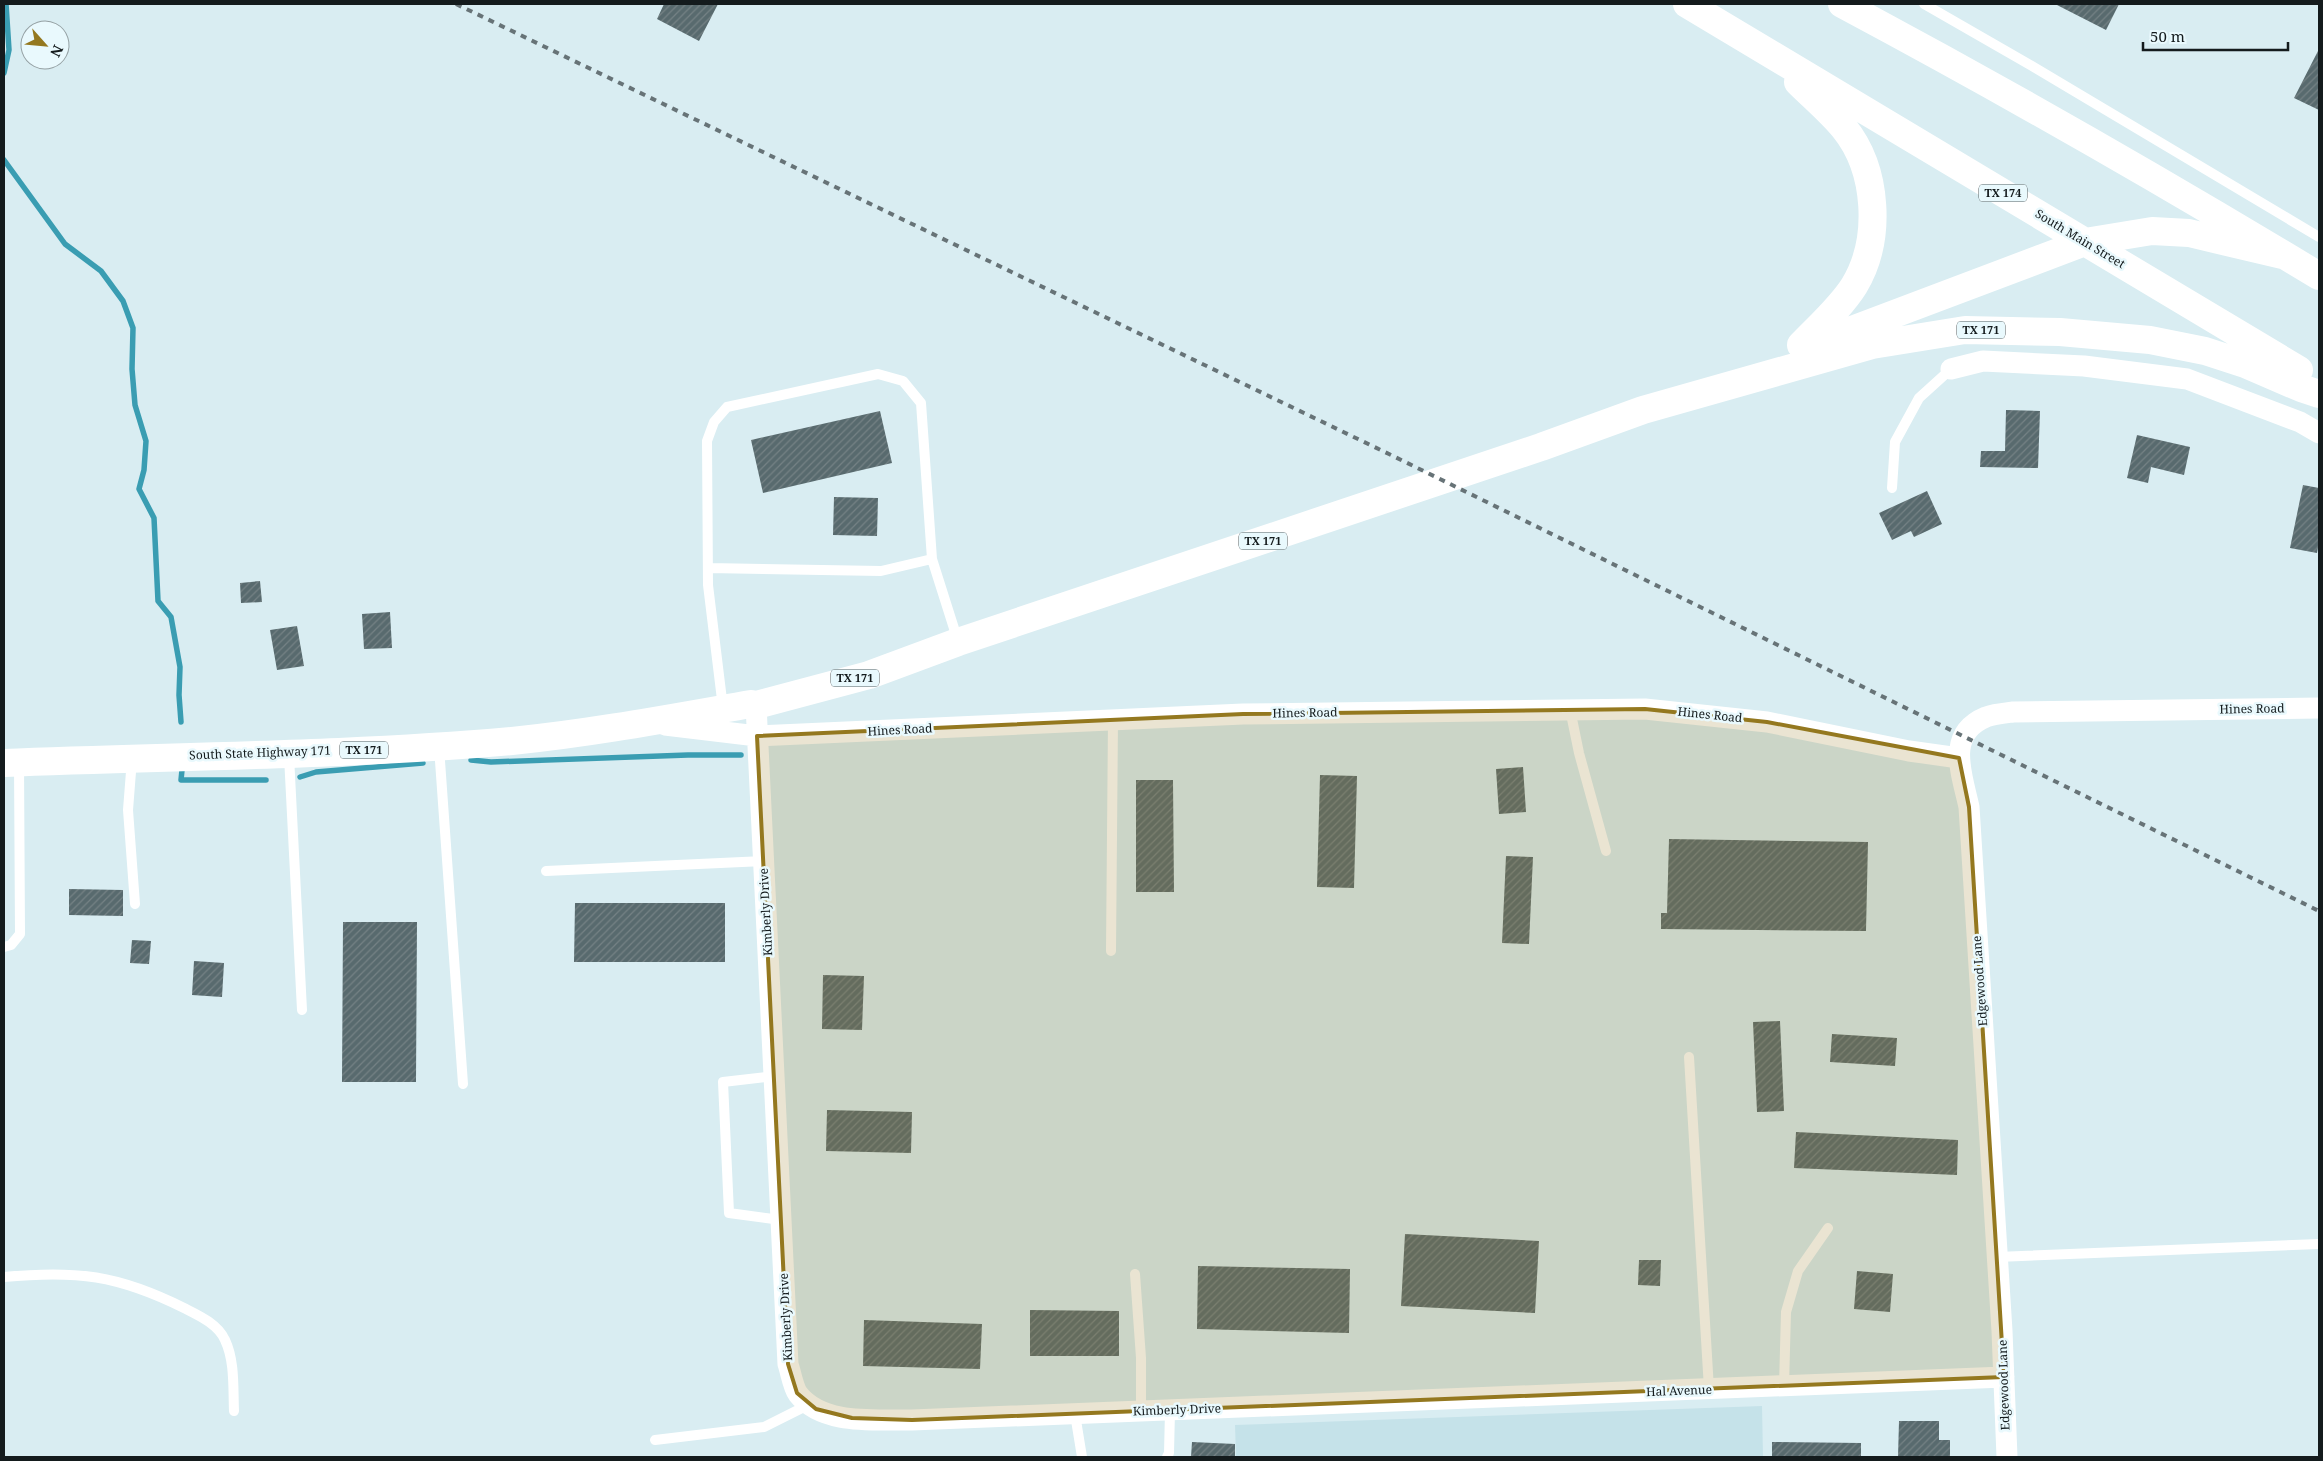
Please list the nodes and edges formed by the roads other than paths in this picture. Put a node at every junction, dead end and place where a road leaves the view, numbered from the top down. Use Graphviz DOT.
graph roads {
  1 [pos="1842,4"];
  2 [pos="1924,4"];
  3 [pos="1692,5"];
  4 [pos="1771,54"];
  5 [pos="2319,237"];
  6 [pos="2085,242"];
  7 [pos="2286,256"];
  8 [pos="2319,276"];
  9 [pos="1794,351"];
  10 [pos="1952,369"];
  11 [pos="2319,382"];
  12 [pos="2319,394"];
  13 [pos="1643,410"];
  14 [pos="2319,433"];
  15 [pos="1892,488"];
  16 [pos="932,559"];
  17 [pos="708,568"];
  18 [pos="958,642"];
  19 [pos="756,705"];
  20 [pos="1570,708"];
  21 [pos="2319,708"];
  22 [pos="2185,711"];
  23 [pos="722,720"];
  24 [pos="1113,720"];
  25 [pos="758,736"];
  26 [pos="439,746"];
  27 [pos="289,752"];
  28 [pos="132,758"];
  29 [pos="1959,758"];
  30 [pos="12,763"];
  31 [pos="1606,851"];
  32 [pos="764,862"];
  33 [pos="546,871"];
  34 [pos="135,904"];
  35 [pos="4,947"];
  36 [pos="1111,951"];
  37 [pos="302,1010"];
  38 [pos="1689,1057"];
  39 [pos="774,1076"];
  40 [pos="463,1084"];
  41 [pos="781,1220"];
  42 [pos="1828,1228"];
  43 [pos="2319,1244"];
  44 [pos="1997,1258"];
  45 [pos="1135,1274"];
  46 [pos="4,1277"];
  47 [pos="2004,1377"];
  48 [pos="1784,1386"];
  49 [pos="1709,1389"];
  50 [pos="810,1404"];
  51 [pos="1355,1404"];
  52 [pos="1170,1410"];
  53 [pos="234,1411"];
  54 [pos="1141,1412"];
  55 [pos="1074,1414"];
  56 [pos="655,1440"];
  57 [pos="1082,1457"];
  58 [pos="1167,1457"];
  59 [pos="2007,1457"];
  1 -- 7 [label="main road"];
  2 -- 5 [label="lane"];
  3 -- 4 [label="main road, South Main Street / TX 174"];
  4 -- 6 [label="main road, South Main Street / TX 174"];
  4 -- 9 [label="main road"];
  6 -- 7 [label="main road, TX 171"];
  6 -- 9 [label="main road, TX 171"];
  6 -- 11 [label="main road, South Main Street / TX 174"];
  7 -- 8 [label="main road, TX 171"];
  9 -- 13 [label="main road, TX 171"];
  10 -- 14 [label="street"];
  10 -- 15 [label="lane"];
  12 -- 13 [label="main road, TX 171"];
  13 -- 18 [label="main road, TX 171"];
  16 -- 17 [label="lane"];
  16 -- 17 [label="lane"];
  16 -- 18 [label="lane"];
  17 -- 23 [label="lane"];
  18 -- 19 [label="main road, TX 171"];
  19 -- 23 [label="main road, TX 171"];
  19 -- 25 [label="street, Kimberly Drive"];
  20 -- 24 [label="street, Hines Road"];
  20 -- 29 [label="street, Hines Road"];
  20 -- 31 [label="lane"];
  21 -- 22 [label="street, Hines Road"];
  22 -- 29 [label="street, Edgewood Lane"];
  23 -- 25 [label="street, Hines Road"];
  23 -- 26 [label="main road, South State Highway 171 / TX 171"];
  24 -- 25 [label="street, Hines Road"];
  24 -- 36 [label="lane"];
  25 -- 32 [label="street, Kimberly Drive"];
  26 -- 27 [label="main road, South State Highway 171 / TX 171"];
  26 -- 40 [label="lane"];
  27 -- 28 [label="main road, South State Highway 171 / TX 171"];
  27 -- 37 [label="lane"];
  28 -- 30 [label="main road, South State Highway 171 / TX 171"];
  28 -- 34 [label="lane"];
  29 -- 44 [label="street, Edgewood Lane"];
  30 -- 35 [label="lane"];
  32 -- 33 [label="lane"];
  32 -- 39 [label="street, Kimberly Drive"];
  38 -- 49 [label="lane"];
  39 -- 41 [label="street, Kimberly Drive"];
  39 -- 41 [label="lane"];
  41 -- 50 [label="street, Kimberly Drive"];
  42 -- 48 [label="lane"];
  43 -- 44 [label="lane"];
  44 -- 47 [label="street, Edgewood Lane"];
  45 -- 54 [label="lane"];
  46 -- 53 [label="lane"];
  47 -- 48 [label="street, Hal Avenue"];
  47 -- 59 [label="street, Edgewood Lane"];
  48 -- 49 [label="street, Hal Avenue"];
  49 -- 51 [label="street, Hal Avenue"];
  50 -- 55 [label="street, Kimberly Drive"];
  50 -- 56 [label="lane"];
  51 -- 52 [label="street, Kimberly Drive"];
  52 -- 54 [label="street, Kimberly Drive"];
  52 -- 58 [label="lane"];
  54 -- 55 [label="street, Kimberly Drive"];
  55 -- 57 [label="lane"];
}
